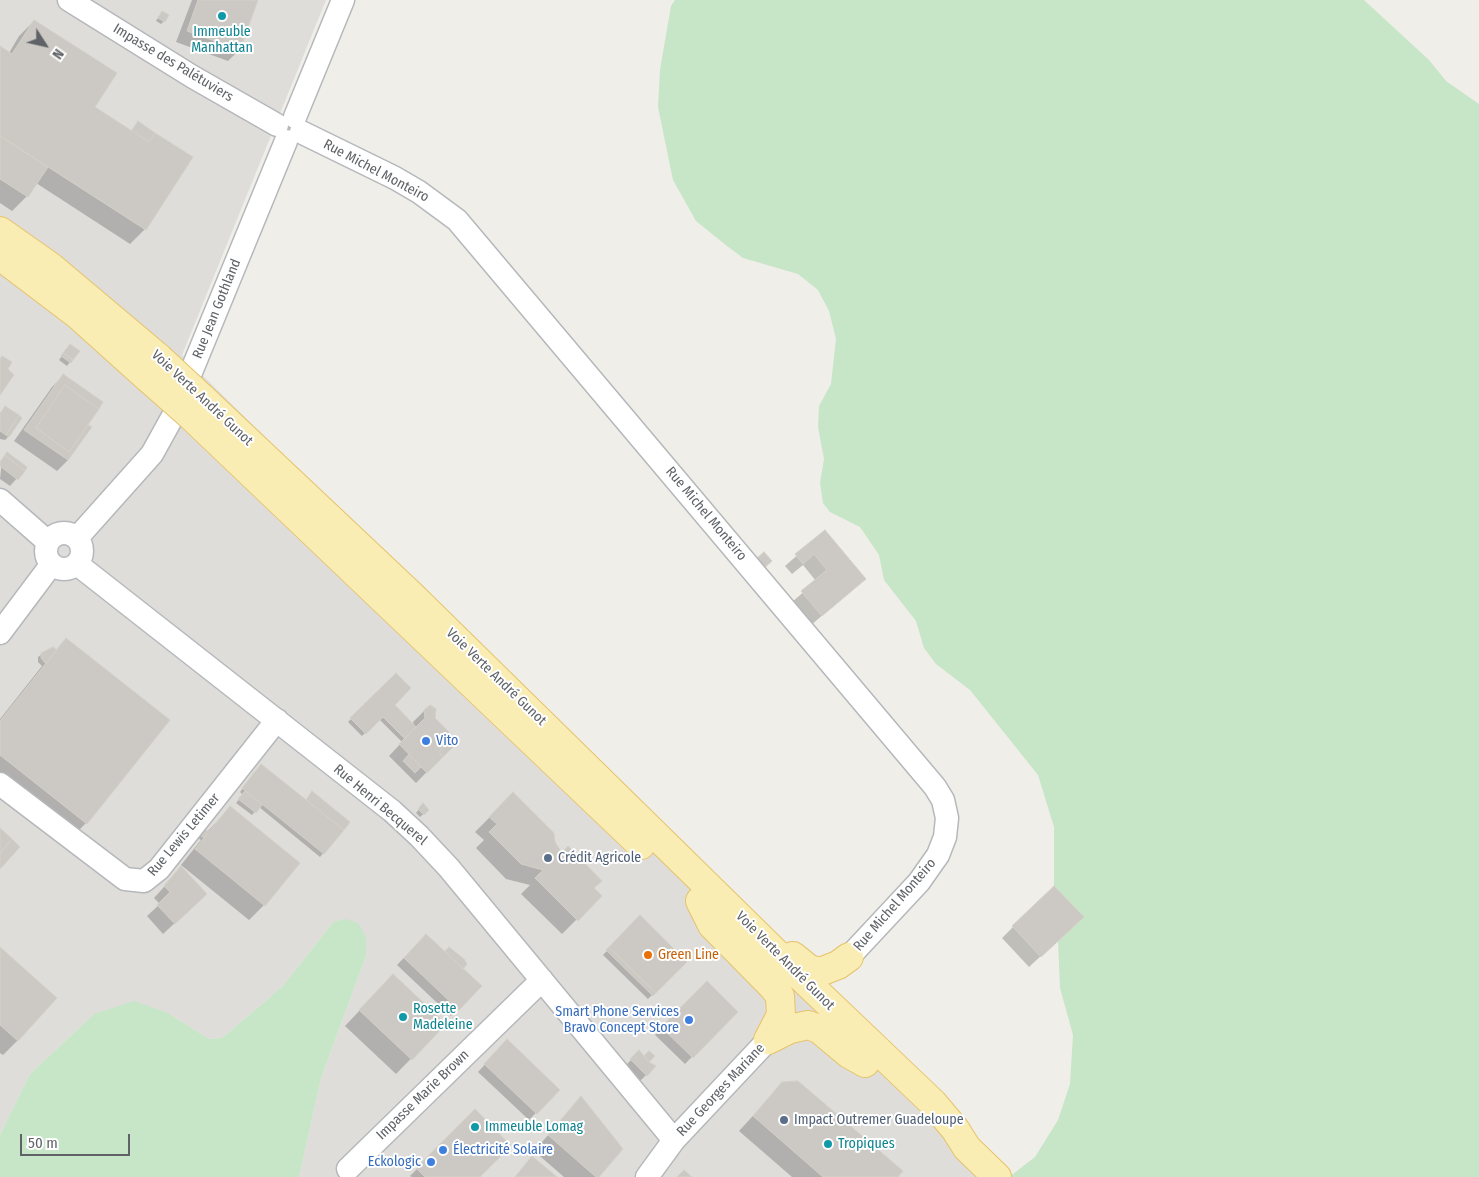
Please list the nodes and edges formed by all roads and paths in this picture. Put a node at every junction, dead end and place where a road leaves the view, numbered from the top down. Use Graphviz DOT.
graph roads {
  1 [pos="69,0"];
  2 [pos="343,0"];
  3 [pos="290,129"];
  4 [pos="0,231"];
  5 [pos="0,256"];
  6 [pos="153,368"];
  7 [pos="0,500"];
  8 [pos="77,538"];
  9 [pos="48,542"];
  10 [pos="52,564"];
  11 [pos="77,564"];
  12 [pos="0,633"];
  13 [pos="277,720"];
  14 [pos="0,784"];
  15 [pos="708,897"];
  16 [pos="849,957"];
  17 [pos="542,980"];
  18 [pos="768,1040"];
  19 [pos="867,1053"];
  20 [pos="674,1140"];
  21 [pos="348,1169"];
  22 [pos="647,1177"];
  23 [pos="996,1177"];
  1 -- 3 [label="street, Impasse des Palétuviers"];
  2 -- 3 [label="street, Rue Jean Gothland"];
  3 -- 8 [label="street, Rue Jean Gothland"];
  3 -- 16 [label="street, Rue Michel Monteiro"];
  4 -- 6 [label="main road, Voie Verte André Gunot"];
  5 -- 6 [label="main road, Voie Verte André Gunot"];
  6 -- 15 [label="main road, Voie Verte André Gunot, bridge"];
  7 -- 9 [label="street"];
  8 -- 9 [label="street"];
  8 -- 11 [label="street"];
  9 -- 10 [label="street"];
  10 -- 11 [label="street"];
  10 -- 12 [label="street"];
  11 -- 13 [label="street, Rue Henri Becquerel"];
  13 -- 14 [label="street, Rue Lewis Letimer"];
  13 -- 17 [label="street, Rue Henri Becquerel"];
  15 -- 16 [label="main road"];
  15 -- 18 [label="main road"];
  15 -- 19 [label="main road, Voie Verte André Gunot"];
  16 -- 19 [label="main road"];
  17 -- 20 [label="street, Rue Henri Becquerel"];
  17 -- 21 [label="street, Impasse Marie Brown"];
  18 -- 19 [label="main road"];
  18 -- 20 [label="street, Rue Georges Mariane"];
  19 -- 23 [label="main road, Voie Verte André Gunot"];
  20 -- 22 [label="street, Rue Georges Mariane"];
}
